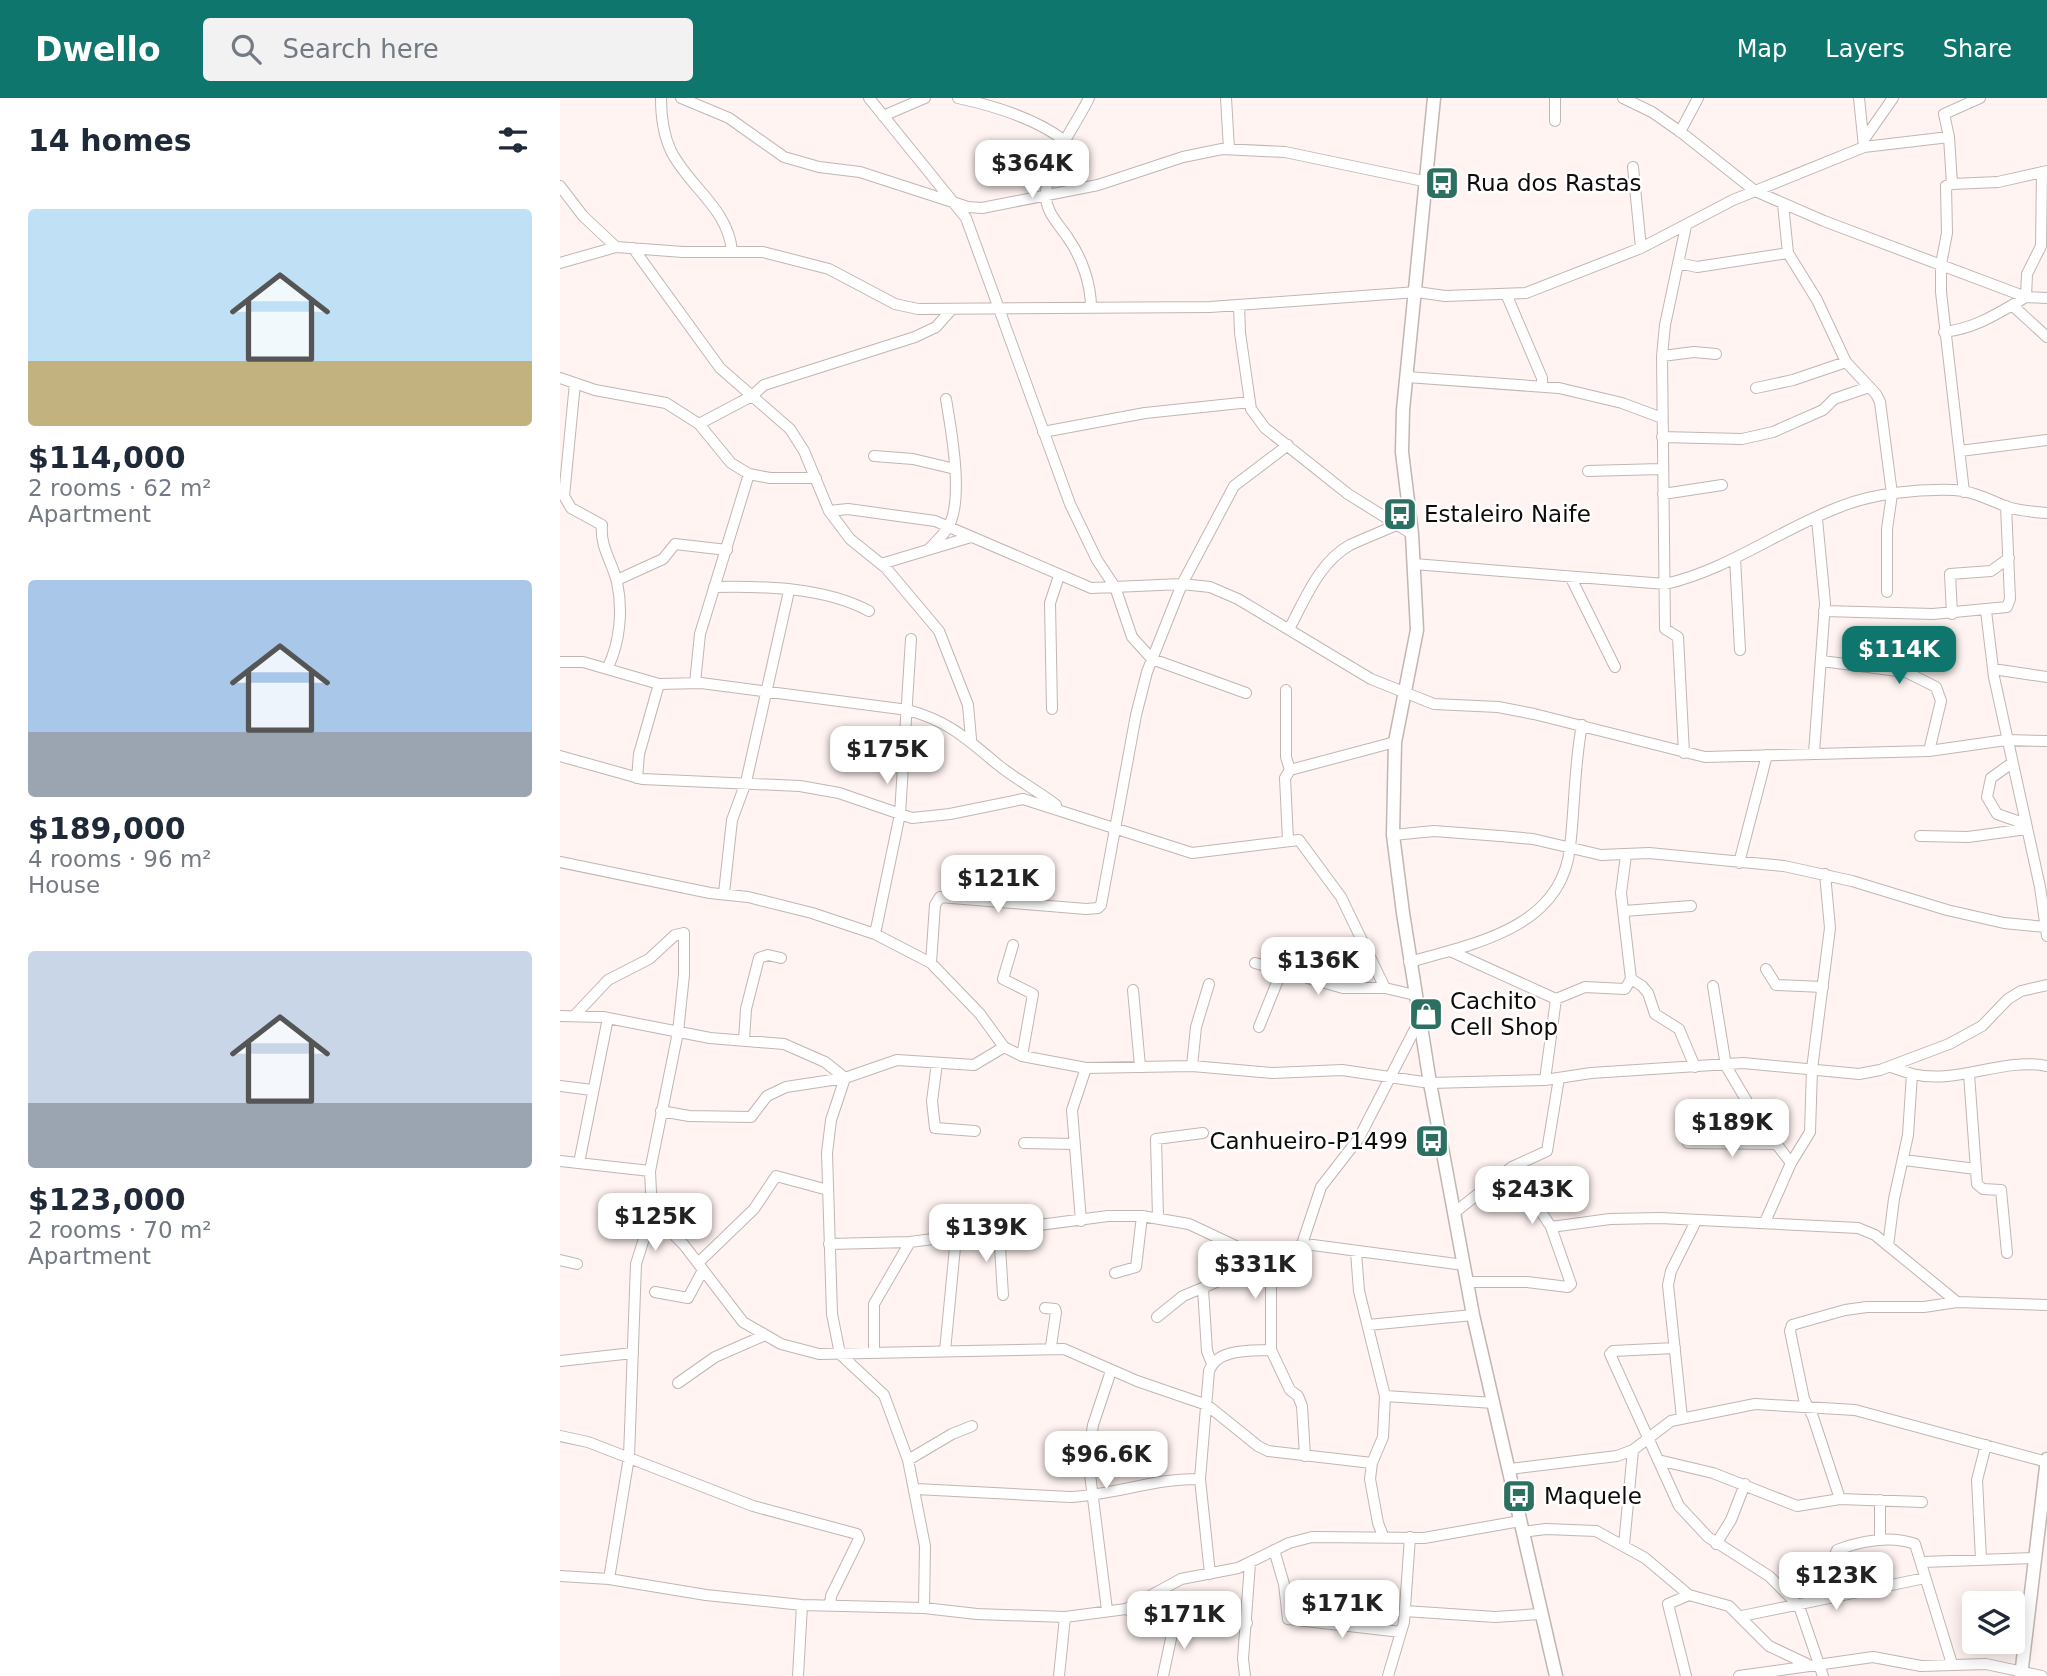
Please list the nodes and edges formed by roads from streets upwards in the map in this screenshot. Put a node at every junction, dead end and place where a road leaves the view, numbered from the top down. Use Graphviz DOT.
graph roads {
  1 [pos="661,98"];
  2 [pos="681,98"];
  3 [pos="869,98"];
  4 [pos="925,98"];
  5 [pos="958,98"];
  6 [pos="1089,98"];
  7 [pos="1226,98"];
  8 [pos="1434,98"];
  9 [pos="1555,98"];
  10 [pos="1623,98"];
  11 [pos="1698,98"];
  12 [pos="1859,98"];
  13 [pos="1893,98"];
  14 [pos="1980,98"];
  15 [pos="883,116"];
  16 [pos="1555,121"];
  17 [pos="1680,132"];
  18 [pos="1949,137"];
  19 [pos="1065,141"];
  20 [pos="1865,142"];
  21 [pos="1229,149"];
  22 [pos="1633,167"];
  23 [pos="2045,172"];
  24 [pos="1428,182"];
  25 [pos="1952,184"];
  26 [pos="561,188"];
  27 [pos="1755,191"];
  28 [pos="1046,193"];
  29 [pos="956,204"];
  30 [pos="1783,204"];
  31 [pos="1686,226"];
  32 [pos="616,247"];
  33 [pos="633,248"];
  34 [pos="1641,248"];
  35 [pos="733,251"];
  36 [pos="1788,253"];
  37 [pos="560,263"];
  38 [pos="1678,263"];
  39 [pos="1941,264"];
  40 [pos="1417,292"];
  41 [pos="1507,296"];
  42 [pos="2026,297"];
  43 [pos="2047,298"];
  44 [pos="1239,305"];
  45 [pos="2012,305"];
  46 [pos="998,307"];
  47 [pos="1090,308"];
  48 [pos="952,309"];
  49 [pos="1944,332"];
  50 [pos="2047,337"];
  51 [pos="1716,354"];
  52 [pos="1662,356"];
  53 [pos="1846,362"];
  54 [pos="1407,377"];
  55 [pos="560,378"];
  56 [pos="575,383"];
  57 [pos="1542,386"];
  58 [pos="1869,387"];
  59 [pos="1756,388"];
  60 [pos="752,396"];
  61 [pos="946,400"];
  62 [pos="1250,402"];
  63 [pos="1662,418"];
  64 [pos="699,424"];
  65 [pos="1043,432"];
  66 [pos="1661,437"];
  67 [pos="2047,440"];
  68 [pos="1288,445"];
  69 [pos="564,447"];
  70 [pos="1960,451"];
  71 [pos="874,456"];
  72 [pos="955,469"];
  73 [pos="1661,469"];
  74 [pos="1588,471"];
  75 [pos="749,474"];
  76 [pos="816,478"];
  77 [pos="1722,485"];
  78 [pos="1964,492"];
  79 [pos="1663,494"];
  80 [pos="1892,494"];
  81 [pos="2006,506"];
  82 [pos="829,511"];
  83 [pos="2047,513"];
  84 [pos="1817,519"];
  85 [pos="1396,525"];
  86 [pos="948,527"];
  87 [pos="1412,534"];
  88 [pos="971,537"];
  89 [pos="929,549"];
  90 [pos="727,550"];
  91 [pos="1735,558"];
  92 [pos="2008,558"];
  93 [pos="881,564"];
  94 [pos="1413,564"];
  95 [pos="1059,576"];
  96 [pos="1571,578"];
  97 [pos="617,580"];
  98 [pos="1182,584"];
  99 [pos="1665,584"];
  100 [pos="714,587"];
  101 [pos="1115,587"];
  102 [pos="789,591"];
  103 [pos="1887,592"];
  104 [pos="869,611"];
  105 [pos="1824,611"];
  106 [pos="1986,611"];
  107 [pos="1952,614"];
  108 [pos="1289,629"];
  109 [pos="911,639"];
  110 [pos="1740,650"];
  111 [pos="1152,659"];
  112 [pos="1822,661"];
  113 [pos="560,662"];
  114 [pos="607,667"];
  115 [pos="1615,667"];
  116 [pos="1993,669"];
  117 [pos="2047,677"];
  118 [pos="695,683"];
  119 [pos="659,684"];
  120 [pos="768,690"];
  121 [pos="1286,690"];
  122 [pos="1246,693"];
  123 [pos="1407,694"];
  124 [pos="1052,709"];
  125 [pos="908,710"];
  126 [pos="1582,724"];
  127 [pos="971,739"];
  128 [pos="2006,740"];
  129 [pos="2047,741"];
  130 [pos="1395,743"];
  131 [pos="1929,751"];
  132 [pos="1684,753"];
  133 [pos="1814,753"];
  134 [pos="1767,755"];
  135 [pos="560,756"];
  136 [pos="2012,762"];
  137 [pos="1290,770"];
  138 [pos="637,778"];
  139 [pos="746,782"];
  140 [pos="1062,810"];
  141 [pos="900,814"];
  142 [pos="1114,827"];
  143 [pos="2026,827"];
  144 [pos="1393,835"];
  145 [pos="1920,836"];
  146 [pos="1288,840"];
  147 [pos="1570,848"];
  148 [pos="1626,855"];
  149 [pos="560,862"];
  150 [pos="1739,863"];
  151 [pos="1825,874"];
  152 [pos="724,893"];
  153 [pos="1691,906"];
  154 [pos="1624,911"];
  155 [pos="2046,932"];
  156 [pos="875,934"];
  157 [pos="1013,945"];
  158 [pos="1451,951"];
  159 [pos="781,958"];
  160 [pos="1409,962"];
  161 [pos="931,963"];
  162 [pos="1255,963"];
  163 [pos="1766,968"];
  164 [pos="1282,970"];
  165 [pos="1631,979"];
  166 [pos="1209,984"];
  167 [pos="2047,985"];
  168 [pos="1713,986"];
  169 [pos="1823,986"];
  170 [pos="1385,988"];
  171 [pos="1133,990"];
  172 [pos="1415,995"];
  173 [pos="1556,999"];
  174 [pos="575,1015"];
  175 [pos="560,1016"];
  176 [pos="607,1018"];
  177 [pos="1419,1021"];
  178 [pos="1259,1027"];
  179 [pos="678,1032"];
  180 [pos="744,1040"];
  181 [pos="1004,1047"];
  182 [pos="1022,1056"];
  183 [pos="937,1063"];
  184 [pos="1140,1066"];
  185 [pos="1192,1066"];
  186 [pos="1726,1066"];
  187 [pos="2047,1066"];
  188 [pos="1695,1067"];
  189 [pos="1891,1067"];
  190 [pos="1086,1068"];
  191 [pos="1812,1069"];
  192 [pos="1912,1074"];
  193 [pos="1969,1074"];
  194 [pos="1559,1077"];
  195 [pos="845,1078"];
  196 [pos="1391,1078"];
  197 [pos="1545,1080"];
  198 [pos="1430,1083"];
  199 [pos="560,1086"];
  200 [pos="592,1090"];
  201 [pos="661,1111"];
  202 [pos="975,1131"];
  203 [pos="1203,1133"];
  204 [pos="1024,1143"];
  205 [pos="1688,1143"];
  206 [pos="1074,1144"];
  207 [pos="1776,1144"];
  208 [pos="1904,1160"];
  209 [pos="560,1161"];
  210 [pos="579,1163"];
  211 [pos="1791,1163"];
  212 [pos="1512,1167"];
  213 [pos="1976,1168"];
  214 [pos="650,1171"];
  215 [pos="828,1190"];
  216 [pos="652,1213"];
  217 [pos="1454,1213"];
  218 [pos="1142,1216"];
  219 [pos="1158,1217"];
  220 [pos="1081,1221"];
  221 [pos="1696,1221"];
  222 [pos="1765,1222"];
  223 [pos="1550,1227"];
  224 [pos="999,1231"];
  225 [pos="956,1237"];
  226 [pos="910,1242"];
  227 [pos="1224,1242"];
  228 [pos="829,1244"];
  229 [pos="1301,1244"];
  230 [pos="1888,1246"];
  231 [pos="1272,1250"];
  232 [pos="1356,1252"];
  233 [pos="2007,1253"];
  234 [pos="560,1260"];
  235 [pos="578,1264"];
  236 [pos="1464,1265"];
  237 [pos="700,1266"];
  238 [pos="1115,1273"];
  239 [pos="1467,1282"];
  240 [pos="1203,1289"];
  241 [pos="655,1292"];
  242 [pos="1003,1295"];
  243 [pos="1958,1302"];
  244 [pos="2047,1305"];
  245 [pos="1045,1308"];
  246 [pos="1473,1315"];
  247 [pos="1157,1317"];
  248 [pos="1368,1325"];
  249 [pos="763,1336"];
  250 [pos="1051,1346"];
  251 [pos="1675,1348"];
  252 [pos="1271,1350"];
  253 [pos="945,1351"];
  254 [pos="874,1352"];
  255 [pos="633,1353"];
  256 [pos="840,1354"];
  257 [pos="560,1361"];
  258 [pos="1212,1364"];
  259 [pos="1111,1371"];
  260 [pos="678,1383"];
  261 [pos="1385,1396"];
  262 [pos="1494,1403"];
  263 [pos="1207,1405"];
  264 [pos="1808,1409"];
  265 [pos="1682,1418"];
  266 [pos="972,1426"];
  267 [pos="560,1436"];
  268 [pos="1646,1437"];
  269 [pos="1986,1445"];
  270 [pos="1633,1450"];
  271 [pos="1305,1456"];
  272 [pos="629,1457"];
  273 [pos="908,1460"];
  274 [pos="1658,1460"];
  275 [pos="2047,1461"];
  276 [pos="1373,1463"];
  277 [pos="1510,1469"];
  278 [pos="1200,1479"];
  279 [pos="1745,1484"];
  280 [pos="916,1489"];
  281 [pos="1091,1496"];
  282 [pos="1840,1499"];
  283 [pos="1880,1500"];
  284 [pos="1922,1502"];
  285 [pos="1521,1526"];
  286 [pos="1383,1536"];
  287 [pos="1410,1537"];
  288 [pos="1880,1538"];
  289 [pos="1716,1544"];
  290 [pos="1624,1545"];
  291 [pos="1274,1550"];
  292 [pos="1835,1555"];
  293 [pos="2035,1558"];
  294 [pos="1981,1559"];
  295 [pos="1922,1562"];
  296 [pos="1250,1563"];
  297 [pos="1210,1574"];
  298 [pos="560,1576"];
  299 [pos="1926,1578"];
  300 [pos="610,1579"];
  301 [pos="1689,1595"];
  302 [pos="802,1605"];
  303 [pos="830,1605"];
  304 [pos="1799,1606"];
  305 [pos="924,1608"];
  306 [pos="1126,1609"];
  307 [pos="1107,1610"];
  308 [pos="1405,1611"];
  309 [pos="1540,1614"];
  310 [pos="1742,1616"];
  311 [pos="1065,1617"];
  312 [pos="1175,1620"];
  313 [pos="1247,1623"];
  314 [pos="1401,1632"];
  315 [pos="1807,1664"];
  316 [pos="1820,1664"];
  317 [pos="1952,1664"];
  318 [pos="2021,1673"];
  319 [pos="799,1676"];
  320 [pos="1059,1676"];
  321 [pos="1163,1676"];
  322 [pos="1245,1676"];
  323 [pos="1388,1676"];
  324 [pos="1556,1676"];
  325 [pos="1686,1676"];
  326 [pos="1739,1676"];
  327 [pos="1823,1676"];
  328 [pos="2042,1676"];
  1 -- 35 [label="street"];
  2 -- 29 [label="street"];
  3 -- 15 [label="street"];
  4 -- 15 [label="street"];
  5 -- 19 [label="street"];
  6 -- 19 [label="street"];
  7 -- 21 [label="street"];
  8 -- 24 [label="street"];
  9 -- 16 [label="street"];
  10 -- 17 [label="street"];
  11 -- 17 [label="street"];
  12 -- 20 [label="street"];
  13 -- 20 [label="street"];
  14 -- 18 [label="street"];
  15 -- 29 [label="street"];
  17 -- 27 [label="street"];
  18 -- 20 [label="street"];
  18 -- 25 [label="street"];
  19 -- 28 [label="street"];
  20 -- 27 [label="street"];
  21 -- 24 [label="street"];
  21 -- 28 [label="street"];
  22 -- 34 [label="street"];
  23 -- 25 [label="street"];
  23 -- 42 [label="street"];
  24 -- 40 [label="street"];
  25 -- 39 [label="street"];
  26 -- 32 [label="street"];
  27 -- 30 [label="street"];
  27 -- 31 [label="street"];
  28 -- 29 [label="street"];
  28 -- 47 [label="street"];
  29 -- 46 [label="street"];
  30 -- 36 [label="street"];
  30 -- 39 [label="street"];
  31 -- 34 [label="street"];
  31 -- 38 [label="street"];
  32 -- 33 [label="street"];
  32 -- 37 [label="street"];
  33 -- 35 [label="street"];
  33 -- 60 [label="street"];
  34 -- 41 [label="street"];
  35 -- 48 [label="street"];
  36 -- 38 [label="street"];
  36 -- 53 [label="street"];
  38 -- 52 [label="street"];
  39 -- 42 [label="street"];
  39 -- 49 [label="street"];
  40 -- 41 [label="street"];
  40 -- 44 [label="street"];
  40 -- 54 [label="street"];
  41 -- 57 [label="street"];
  42 -- 43 [label="street"];
  42 -- 45 [label="street"];
  44 -- 47 [label="street"];
  44 -- 62 [label="street"];
  45 -- 49 [label="street"];
  45 -- 50 [label="street"];
  46 -- 47 [label="street"];
  46 -- 48 [label="street"];
  46 -- 65 [label="street"];
  48 -- 60 [label="street"];
  49 -- 70 [label="street"];
  51 -- 52 [label="street"];
  52 -- 63 [label="street"];
  53 -- 58 [label="street"];
  53 -- 59 [label="street"];
  54 -- 57 [label="street"];
  54 -- 87 [label="street"];
  55 -- 56 [label="street"];
  56 -- 64 [label="street"];
  56 -- 69 [label="street"];
  57 -- 63 [label="street"];
  58 -- 66 [label="street"];
  58 -- 80 [label="street"];
  60 -- 64 [label="street"];
  60 -- 76 [label="street"];
  61 -- 72 [label="street"];
  62 -- 65 [label="street"];
  62 -- 68 [label="street"];
  63 -- 66 [label="street"];
  64 -- 75 [label="street"];
  65 -- 101 [label="street"];
  66 -- 73 [label="street"];
  67 -- 70 [label="street"];
  68 -- 85 [label="street"];
  68 -- 98 [label="street"];
  69 -- 97 [label="street"];
  70 -- 78 [label="street"];
  71 -- 72 [label="street"];
  72 -- 86 [label="street"];
  73 -- 74 [label="street"];
  73 -- 79 [label="street"];
  75 -- 76 [label="street"];
  75 -- 90 [label="street"];
  76 -- 82 [label="street"];
  77 -- 79 [label="street"];
  78 -- 80 [label="street"];
  78 -- 81 [label="street"];
  79 -- 99 [label="street"];
  80 -- 84 [label="street"];
  80 -- 103 [label="street"];
  81 -- 83 [label="street"];
  81 -- 92 [label="street"];
  82 -- 86 [label="street"];
  82 -- 93 [label="street"];
  84 -- 91 [label="street"];
  84 -- 105 [label="street"];
  85 -- 87 [label="street"];
  85 -- 108 [label="street"];
  86 -- 88 [label="street"];
  86 -- 89 [label="street"];
  87 -- 94 [label="street"];
  88 -- 89 [label="street"];
  88 -- 95 [label="street"];
  89 -- 93 [label="street"];
  90 -- 97 [label="street"];
  90 -- 100 [label="street"];
  91 -- 99 [label="street"];
  91 -- 110 [label="street"];
  92 -- 106 [label="street"];
  92 -- 107 [label="street"];
  93 -- 127 [label="street"];
  94 -- 96 [label="street"];
  94 -- 123 [label="street"];
  95 -- 101 [label="street"];
  95 -- 124 [label="street"];
  96 -- 99 [label="street"];
  96 -- 115 [label="street"];
  97 -- 114 [label="street"];
  98 -- 101 [label="street"];
  98 -- 108 [label="street"];
  98 -- 111 [label="street"];
  99 -- 132 [label="street"];
  100 -- 102 [label="street"];
  100 -- 118 [label="street"];
  101 -- 111 [label="street"];
  102 -- 104 [label="street"];
  102 -- 120 [label="street"];
  105 -- 107 [label="street"];
  105 -- 112 [label="street"];
  106 -- 107 [label="street"];
  106 -- 116 [label="street"];
  108 -- 123 [label="street"];
  109 -- 125 [label="street"];
  111 -- 122 [label="street"];
  111 -- 142 [label="street"];
  112 -- 131 [label="street"];
  112 -- 133 [label="street"];
  113 -- 114 [label="street"];
  114 -- 119 [label="street"];
  116 -- 117 [label="street"];
  116 -- 128 [label="street"];
  118 -- 119 [label="street"];
  118 -- 120 [label="street"];
  119 -- 138 [label="street"];
  120 -- 125 [label="street"];
  120 -- 139 [label="street"];
  121 -- 137 [label="street"];
  123 -- 126 [label="street"];
  123 -- 130 [label="street"];
  125 -- 127 [label="street"];
  125 -- 141 [label="street"];
  126 -- 132 [label="street"];
  126 -- 147 [label="street"];
  127 -- 140 [label="street"];
  128 -- 129 [label="street"];
  128 -- 131 [label="street"];
  128 -- 136 [label="street"];
  130 -- 137 [label="street"];
  130 -- 144 [label="street"];
  131 -- 133 [label="street"];
  132 -- 134 [label="street"];
  133 -- 134 [label="street"];
  134 -- 150 [label="street"];
  135 -- 138 [label="street"];
  136 -- 143 [label="street"];
  136 -- 143 [label="street"];
  137 -- 146 [label="street"];
  138 -- 139 [label="street"];
  139 -- 141 [label="street"];
  139 -- 152 [label="street"];
  140 -- 141 [label="street"];
  140 -- 142 [label="street"];
  141 -- 156 [label="street"];
  142 -- 146 [label="street"];
  142 -- 161 [label="street"];
  143 -- 145 [label="street"];
  143 -- 155 [label="street"];
  144 -- 147 [label="street"];
  144 -- 160 [label="street"];
  146 -- 170 [label="street"];
  147 -- 148 [label="street"];
  147 -- 158 [label="street"];
  148 -- 150 [label="street"];
  148 -- 154 [label="street"];
  149 -- 152 [label="street"];
  150 -- 151 [label="street"];
  151 -- 155 [label="street"];
  151 -- 169 [label="street"];
  152 -- 156 [label="street"];
  153 -- 154 [label="street"];
  154 -- 165 [label="street"];
  156 -- 161 [label="street"];
  157 -- 182 [label="street"];
  158 -- 160 [label="street"];
  158 -- 173 [label="street"];
  159 -- 180 [label="street"];
  160 -- 172 [label="street"];
  161 -- 181 [label="street"];
  162 -- 164 [label="street"];
  163 -- 169 [label="street"];
  164 -- 170 [label="street"];
  164 -- 178 [label="street"];
  165 -- 173 [label="street"];
  165 -- 188 [label="street"];
  166 -- 185 [label="street"];
  167 -- 189 [label="street"];
  168 -- 186 [label="street"];
  169 -- 191 [label="street"];
  170 -- 172 [label="street"];
  171 -- 184 [label="street"];
  172 -- 177 [label="street"];
  173 -- 197 [label="street"];
  174 -- 175 [label="street"];
  174 -- 176 [label="street"];
  174 -- 179 [label="street"];
  176 -- 179 [label="street"];
  176 -- 200 [label="street"];
  177 -- 196 [label="street"];
  177 -- 198 [label="street"];
  179 -- 180 [label="street"];
  179 -- 201 [label="street"];
  180 -- 195 [label="street"];
  181 -- 182 [label="street"];
  181 -- 183 [label="street"];
  182 -- 190 [label="street"];
  183 -- 195 [label="street"];
  183 -- 202 [label="street"];
  184 -- 185 [label="street"];
  184 -- 190 [label="street"];
  185 -- 196 [label="street"];
  186 -- 188 [label="street"];
  186 -- 191 [label="street"];
  186 -- 207 [label="street"];
  187 -- 193 [label="street"];
  188 -- 194 [label="street"];
  189 -- 191 [label="street"];
  189 -- 192 [label="street"];
  190 -- 206 [label="street"];
  191 -- 211 [label="street"];
  192 -- 193 [label="street"];
  192 -- 208 [label="street"];
  193 -- 213 [label="street"];
  194 -- 197 [label="street"];
  194 -- 212 [label="street"];
  195 -- 201 [label="street"];
  195 -- 215 [label="street"];
  196 -- 198 [label="street"];
  196 -- 229 [label="street"];
  197 -- 198 [label="street"];
  198 -- 217 [label="street"];
  199 -- 200 [label="street"];
  200 -- 210 [label="street"];
  201 -- 214 [label="street"];
  203 -- 219 [label="street"];
  204 -- 206 [label="street"];
  205 -- 207 [label="street"];
  206 -- 220 [label="street"];
  207 -- 211 [label="street"];
  208 -- 213 [label="street"];
  208 -- 230 [label="street"];
  209 -- 210 [label="street"];
  210 -- 214 [label="street"];
  211 -- 222 [label="street"];
  212 -- 217 [label="street"];
  212 -- 223 [label="street"];
  213 -- 233 [label="street"];
  214 -- 216 [label="street"];
  215 -- 228 [label="street"];
  215 -- 237 [label="street"];
  216 -- 237 [label="street"];
  216 -- 255 [label="street"];
  217 -- 236 [label="street"];
  218 -- 219 [label="street"];
  218 -- 220 [label="street"];
  218 -- 238 [label="street"];
  219 -- 227 [label="street"];
  220 -- 224 [label="street"];
  221 -- 222 [label="street"];
  221 -- 223 [label="street"];
  221 -- 251 [label="street"];
  222 -- 230 [label="street"];
  223 -- 239 [label="street"];
  224 -- 225 [label="street"];
  224 -- 242 [label="street"];
  225 -- 226 [label="street"];
  225 -- 253 [label="street"];
  226 -- 228 [label="street"];
  226 -- 254 [label="street"];
  227 -- 231 [label="street"];
  227 -- 240 [label="street"];
  228 -- 256 [label="street"];
  229 -- 231 [label="street"];
  229 -- 232 [label="street"];
  230 -- 243 [label="street"];
  231 -- 252 [label="street"];
  232 -- 236 [label="street"];
  232 -- 248 [label="street"];
  234 -- 235 [label="street"];
  236 -- 239 [label="street"];
  237 -- 241 [label="street"];
  237 -- 249 [label="street"];
  239 -- 246 [label="street"];
  240 -- 247 [label="street"];
  240 -- 258 [label="street"];
  243 -- 244 [label="street"];
  243 -- 264 [label="street"];
  245 -- 250 [label="street"];
  246 -- 248 [label="street"];
  246 -- 262 [label="street"];
  248 -- 261 [label="street"];
  249 -- 256 [label="street"];
  249 -- 260 [label="street"];
  250 -- 253 [label="street"];
  250 -- 259 [label="street"];
  251 -- 265 [label="street"];
  251 -- 268 [label="street"];
  252 -- 258 [label="street"];
  252 -- 271 [label="street"];
  253 -- 254 [label="street"];
  254 -- 256 [label="street"];
  255 -- 257 [label="street"];
  255 -- 272 [label="street"];
  256 -- 273 [label="street"];
  258 -- 263 [label="street"];
  259 -- 263 [label="street"];
  259 -- 281 [label="street"];
  261 -- 262 [label="street"];
  261 -- 276 [label="street"];
  262 -- 277 [label="street"];
  263 -- 271 [label="street"];
  263 -- 278 [label="street"];
  264 -- 265 [label="street"];
  264 -- 269 [label="street"];
  264 -- 282 [label="street"];
  265 -- 268 [label="street"];
  266 -- 273 [label="street"];
  267 -- 272 [label="street"];
  268 -- 270 [label="street"];
  268 -- 274 [label="street"];
  269 -- 275 [label="street"];
  269 -- 294 [label="street"];
  270 -- 277 [label="street"];
  270 -- 290 [label="street"];
  271 -- 276 [label="street"];
  272 -- 300 [label="street"];
  272 -- 303 [label="street"];
  273 -- 280 [label="street"];
  274 -- 279 [label="street"];
  274 -- 289 [label="street"];
  275 -- 293 [label="street"];
  276 -- 286 [label="street"];
  277 -- 285 [label="street"];
  278 -- 281 [label="street"];
  278 -- 297 [label="street"];
  279 -- 282 [label="street"];
  279 -- 289 [label="street"];
  280 -- 281 [label="street"];
  280 -- 305 [label="street"];
  281 -- 307 [label="street"];
  282 -- 283 [label="street"];
  283 -- 284 [label="street"];
  283 -- 288 [label="street"];
  285 -- 287 [label="street"];
  285 -- 290 [label="street"];
  285 -- 309 [label="street"];
  286 -- 287 [label="street"];
  286 -- 291 [label="street"];
  287 -- 308 [label="street"];
  288 -- 292 [label="street"];
  288 -- 295 [label="street"];
  289 -- 304 [label="street"];
  290 -- 301 [label="street"];
  291 -- 296 [label="street"];
  291 -- 314 [label="street"];
  293 -- 294 [label="street"];
  293 -- 318 [label="street"];
  294 -- 295 [label="street"];
  295 -- 299 [label="street"];
  296 -- 297 [label="street"];
  296 -- 313 [label="street"];
  297 -- 306 [label="street"];
  298 -- 300 [label="street"];
  299 -- 304 [label="street"];
  299 -- 317 [label="street"];
  300 -- 302 [label="street"];
  301 -- 310 [label="street"];
  301 -- 325 [label="street"];
  302 -- 303 [label="street"];
  302 -- 319 [label="street"];
  303 -- 305 [label="street"];
  304 -- 310 [label="street"];
  304 -- 316 [label="street"];
  305 -- 311 [label="street"];
  306 -- 307 [label="street"];
  306 -- 312 [label="street"];
  307 -- 311 [label="street"];
  308 -- 309 [label="street"];
  308 -- 314 [label="street"];
  309 -- 324 [label="street"];
  310 -- 315 [label="street"];
  311 -- 320 [label="street"];
  312 -- 313 [label="street"];
  312 -- 321 [label="street"];
  313 -- 322 [label="street"];
  314 -- 323 [label="street"];
  315 -- 316 [label="street"];
  315 -- 326 [label="street"];
  316 -- 317 [label="street"];
  316 -- 327 [label="street"];
  317 -- 318 [label="street"];
  318 -- 328 [label="street"];
}
